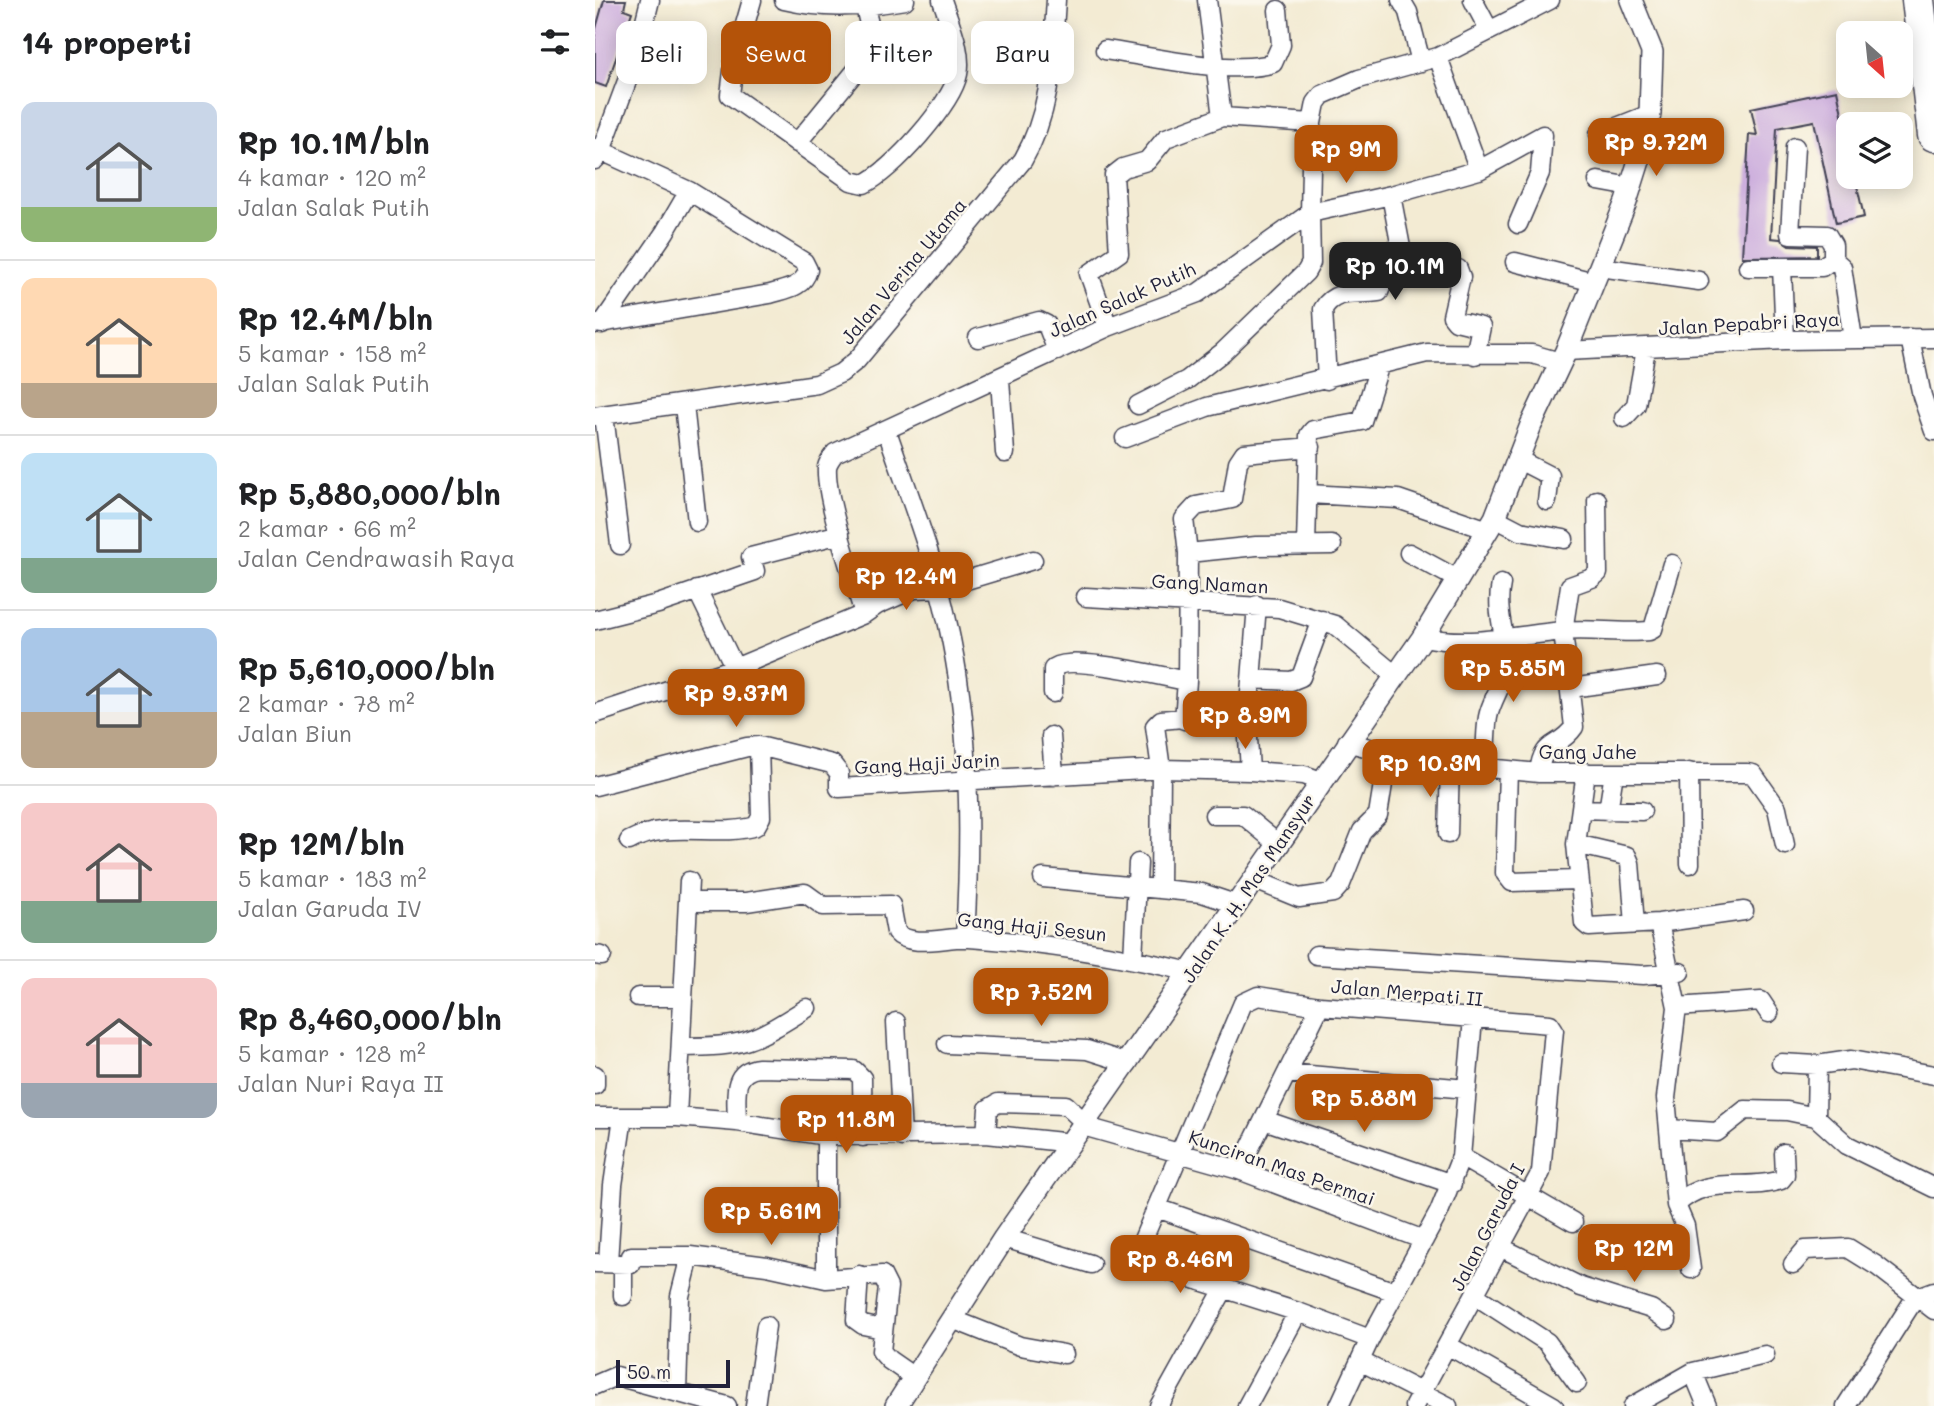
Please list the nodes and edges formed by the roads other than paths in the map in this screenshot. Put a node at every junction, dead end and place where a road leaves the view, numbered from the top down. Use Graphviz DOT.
graph roads {
  1 [pos="650,0"];
  2 [pos="753,0"];
  3 [pos="784,0"];
  4 [pos="905,0"];
  5 [pos="942,0"];
  6 [pos="1056,0"];
  7 [pos="1207,0"];
  8 [pos="1401,0"];
  9 [pos="1473,0"];
  10 [pos="1550,0"];
  11 [pos="1631,0"];
  12 [pos="1918,0"];
  13 [pos="865,7"];
  14 [pos="1278,10"];
  15 [pos="1489,30"];
  16 [pos="1105,51"];
  17 [pos="1438,57"];
  18 [pos="1420,62"];
  19 [pos="1217,65"];
  20 [pos="1650,114"];
  21 [pos="1222,117"];
  22 [pos="1312,123"];
  23 [pos="1599,134"];
  24 [pos="1934,135"];
  25 [pos="797,143"];
  26 [pos="1795,146"];
  27 [pos="597,153"];
  28 [pos="1479,170"];
  29 [pos="1598,181"];
  30 [pos="1631,187"];
  31 [pos="689,191"];
  32 [pos="1391,195"];
  33 [pos="1310,213"];
  34 [pos="1518,224"];
  35 [pos="1402,253"];
  36 [pos="1833,259"];
  37 [pos="1515,262"];
  38 [pos="1748,267"];
  39 [pos="1782,267"];
  40 [pos="1597,274"];
  41 [pos="1699,281"];
  42 [pos="599,324"];
  43 [pos="1108,327"];
  44 [pos="978,338"];
  45 [pos="1910,338"];
  46 [pos="1934,338"];
  47 [pos="1853,339"];
  48 [pos="1785,340"];
  49 [pos="1646,349"];
  50 [pos="1057,351"];
  51 [pos="1475,355"];
  52 [pos="1563,356"];
  53 [pos="1379,367"];
  54 [pos="1000,379"];
  55 [pos="1327,380"];
  56 [pos="684,405"];
  57 [pos="1138,405"];
  58 [pos="599,416"];
  59 [pos="1625,418"];
  60 [pos="887,431"];
  61 [pos="1934,431"];
  62 [pos="1125,438"];
  63 [pos="1311,447"];
  64 [pos="1005,453"];
  65 [pos="1517,459"];
  66 [pos="1309,494"];
  67 [pos="1597,500"];
  68 [pos="1547,501"];
  69 [pos="697,522"];
  70 [pos="1492,524"];
  71 [pos="840,534"];
  72 [pos="1564,539"];
  73 [pos="620,545"];
  74 [pos="1306,545"];
  75 [pos="1332,545"];
  76 [pos="1188,553"];
  77 [pos="1409,554"];
  78 [pos="1033,560"];
  79 [pos="1672,564"];
  80 [pos="1459,580"];
  81 [pos="1501,584"];
  82 [pos="940,588"];
  83 [pos="697,590"];
  84 [pos="1086,597"];
  85 [pos="1188,604"];
  86 [pos="1257,605"];
  87 [pos="864,614"];
  88 [pos="595,620"];
  89 [pos="1322,620"];
  90 [pos="1563,631"];
  91 [pos="1423,637"];
  92 [pos="1505,641"];
  93 [pos="735,668"];
  94 [pos="1395,675"];
  95 [pos="1657,676"];
  96 [pos="1252,679"];
  97 [pos="1187,681"];
  98 [pos="1571,688"];
  99 [pos="1053,693"];
  100 [pos="595,714"];
  101 [pos="1184,720"];
  102 [pos="1051,736"];
  103 [pos="1248,738"];
  104 [pos="1347,742"];
  105 [pos="759,746"];
  106 [pos="1450,765"];
  107 [pos="1485,766"];
  108 [pos="1161,769"];
  109 [pos="1508,770"];
  110 [pos="1249,771"];
  111 [pos="1586,772"];
  112 [pos="1689,772"];
  113 [pos="1539,773"];
  114 [pos="1614,773"];
  115 [pos="1054,776"];
  116 [pos="1321,781"];
  117 [pos="969,782"];
  118 [pos="1383,784"];
  119 [pos="595,786"];
  120 [pos="1582,809"];
  121 [pos="1608,811"];
  122 [pos="1642,811"];
  123 [pos="1214,815"];
  124 [pos="1448,834"];
  125 [pos="629,841"];
  126 [pos="1278,844"];
  127 [pos="1576,844"];
  128 [pos="1785,845"];
  129 [pos="1138,863"];
  130 [pos="1690,864"];
  131 [pos="1043,878"];
  132 [pos="1255,880"];
  133 [pos="1578,880"];
  134 [pos="689,881"];
  135 [pos="1137,886"];
  136 [pos="1160,888"];
  137 [pos="688,902"];
  138 [pos="1238,905"];
  139 [pos="1744,911"];
  140 [pos="1659,923"];
  141 [pos="1635,924"];
  142 [pos="965,938"];
  143 [pos="1316,955"];
  144 [pos="1133,958"];
  145 [pos="1191,972"];
  146 [pos="1675,973"];
  147 [pos="638,997"];
  148 [pos="683,998"];
  149 [pos="1320,1006"];
  150 [pos="1677,1007"];
  151 [pos="807,1008"];
  152 [pos="1769,1013"];
  153 [pos="1473,1018"];
  154 [pos="896,1022"];
  155 [pos="1553,1026"];
  156 [pos="947,1044"];
  157 [pos="682,1047"];
  158 [pos="1128,1063"];
  159 [pos="1781,1063"];
  160 [pos="1817,1065"];
  161 [pos="1287,1073"];
  162 [pos="595,1075"];
  163 [pos="1934,1075"];
  164 [pos="595,1085"];
  165 [pos="1467,1089"];
  166 [pos="595,1107"];
  167 [pos="595,1117"];
  168 [pos="623,1117"];
  169 [pos="677,1117"];
  170 [pos="1816,1117"];
  171 [pos="1264,1120"];
  172 [pos="737,1122"];
  173 [pos="1669,1129"];
  174 [pos="1080,1131"];
  175 [pos="986,1133"];
  176 [pos="825,1136"];
  177 [pos="863,1137"];
  178 [pos="902,1137"];
  179 [pos="1180,1153"];
  180 [pos="1784,1153"];
  181 [pos="1461,1157"];
  182 [pos="1239,1170"];
  183 [pos="1452,1184"];
  184 [pos="1934,1188"];
  185 [pos="1530,1197"];
  186 [pos="1676,1205"];
  187 [pos="1157,1208"];
  188 [pos="1573,1222"];
  189 [pos="1004,1237"];
  190 [pos="1425,1240"];
  191 [pos="1502,1248"];
  192 [pos="689,1256"];
  193 [pos="609,1263"];
  194 [pos="1091,1264"];
  195 [pos="1793,1264"];
  196 [pos="1691,1269"];
  197 [pos="859,1275"];
  198 [pos="826,1279"];
  199 [pos="1224,1289"];
  200 [pos="1395,1292"];
  201 [pos="1934,1292"];
  202 [pos="623,1296"];
  203 [pos="1476,1296"];
  204 [pos="1915,1298"];
  205 [pos="1934,1310"];
  206 [pos="1298,1312"];
  207 [pos="952,1319"];
  208 [pos="1667,1320"];
  209 [pos="766,1326"];
  210 [pos="883,1329"];
  211 [pos="1370,1339"];
  212 [pos="1449,1346"];
  213 [pos="1064,1354"];
  214 [pos="1765,1355"];
  215 [pos="1360,1361"];
  216 [pos="1693,1372"];
  217 [pos="915,1378"];
  218 [pos="1577,1383"];
  219 [pos="595,1385"];
  220 [pos="677,1392"];
  221 [pos="1418,1400"];
  222 [pos="727,1406"];
  223 [pos="755,1406"];
  224 [pos="896,1406"];
  225 [pos="1159,1406"];
  226 [pos="1247,1406"];
  227 [pos="1339,1406"];
  228 [pos="1448,1406"];
  229 [pos="1554,1406"];
  230 [pos="1633,1406"];
  231 [pos="1706,1406"];
  232 [pos="1846,1406"];
  1 -- 27 [label="street"];
  2 -- 25 [label="street"];
  3 -- 13 [label="street"];
  4 -- 13 [label="street"];
  5 -- 25 [label="street"];
  6 -- 56 [label="street, Jalan Verina Utama"];
  7 -- 19 [label="street"];
  8 -- 18 [label="street"];
  9 -- 15 [label="street"];
  10 -- 15 [label="street"];
  11 -- 20 [label="street, Jalan K. H. Mas Mansyur"];
  12 -- 24 [label="highway"];
  13 -- 25 [label="street"];
  14 -- 19 [label="street"];
  15 -- 17 [label="street"];
  16 -- 19 [label="street"];
  17 -- 18 [label="street"];
  17 -- 28 [label="street"];
  18 -- 22 [label="street"];
  19 -- 21 [label="street"];
  20 -- 23 [label="street"];
  20 -- 30 [label="street, Jalan K. H. Mas Mansyur"];
  21 -- 22 [label="street"];
  21 -- 43 [label="street"];
  22 -- 33 [label="street"];
  26 -- 36 [label="street"];
  27 -- 31 [label="street"];
  28 -- 32 [label="street"];
  28 -- 34 [label="street"];
  29 -- 30 [label="street"];
  30 -- 40 [label="street, Jalan K. H. Mas Mansyur"];
  31 -- 42 [label="street"];
  31 -- 42 [label="street"];
  32 -- 33 [label="street"];
  32 -- 35 [label="street"];
  33 -- 43 [label="street, Jalan Salak Putih"];
  33 -- 57 [label="street"];
  35 -- 51 [label="street"];
  35 -- 55 [label="street"];
  36 -- 39 [label="street"];
  36 -- 47 [label="street"];
  37 -- 40 [label="street"];
  38 -- 39 [label="street"];
  39 -- 48 [label="street"];
  40 -- 41 [label="street"];
  40 -- 52 [label="street, Jalan K. H. Mas Mansyur"];
  43 -- 50 [label="street, Jalan Salak Putih"];
  44 -- 50 [label="street"];
  45 -- 46 [label="street, Jalan Pepabri Raya"];
  45 -- 47 [label="street, Jalan Pepabri Raya"];
  45 -- 61 [label="street"];
  47 -- 48 [label="street, Jalan Pepabri Raya"];
  48 -- 49 [label="street, Jalan Pepabri Raya"];
  49 -- 52 [label="street, Jalan Pepabri Raya"];
  49 -- 59 [label="street"];
  50 -- 54 [label="street, Jalan Salak Putih"];
  51 -- 52 [label="street, Jalan Pepabri Raya"];
  51 -- 53 [label="street, Jalan Pepabri Raya"];
  52 -- 65 [label="street, Jalan K. H. Mas Mansyur"];
  53 -- 55 [label="street, Jalan Pepabri Raya"];
  53 -- 63 [label="street"];
  54 -- 60 [label="street, Jalan Salak Putih"];
  54 -- 64 [label="street"];
  55 -- 62 [label="street, Jalan Pepabri Raya"];
  56 -- 58 [label="street, Jalan Verina Utama"];
  56 -- 69 [label="street"];
  58 -- 73 [label="street"];
  60 -- 71 [label="street, Jalan Salak Putih"];
  60 -- 82 [label="street"];
  63 -- 66 [label="street"];
  63 -- 76 [label="street"];
  65 -- 68 [label="street"];
  65 -- 70 [label="street, Jalan K. H. Mas Mansyur"];
  66 -- 70 [label="street"];
  66 -- 74 [label="street"];
  67 -- 90 [label="street"];
  70 -- 72 [label="street"];
  70 -- 80 [label="street, Jalan K. H. Mas Mansyur"];
  71 -- 83 [label="street"];
  71 -- 87 [label="street, Jalan Salak Putih"];
  74 -- 75 [label="street"];
  74 -- 76 [label="street"];
  76 -- 85 [label="street"];
  77 -- 80 [label="street"];
  78 -- 82 [label="street"];
  79 -- 90 [label="street"];
  80 -- 91 [label="street, Jalan K. H. Mas Mansyur"];
  81 -- 92 [label="street"];
  82 -- 87 [label="street"];
  82 -- 117 [label="street"];
  83 -- 88 [label="street"];
  83 -- 93 [label="street"];
  84 -- 85 [label="street, Gang Naman"];
  85 -- 86 [label="street, Gang Naman"];
  85 -- 97 [label="street"];
  86 -- 89 [label="street, Gang Naman"];
  86 -- 96 [label="street"];
  87 -- 93 [label="street"];
  89 -- 94 [label="street, Gang Naman"];
  89 -- 96 [label="street"];
  90 -- 92 [label="street"];
  90 -- 98 [label="street"];
  91 -- 92 [label="street"];
  91 -- 94 [label="street, Jalan K. H. Mas Mansyur"];
  92 -- 107 [label="street"];
  93 -- 100 [label="street"];
  94 -- 104 [label="street, Jalan K. H. Mas Mansyur"];
  95 -- 98 [label="street"];
  96 -- 101 [label="street"];
  97 -- 99 [label="street"];
  97 -- 101 [label="street"];
  98 -- 113 [label="street"];
  101 -- 108 [label="street"];
  102 -- 115 [label="street"];
  103 -- 110 [label="street"];
  104 -- 106 [label="street, Gang Jahe"];
  104 -- 116 [label="street, Jalan K. H. Mas Mansyur"];
  105 -- 117 [label="street, Gang Haji Jarin"];
  105 -- 119 [label="street, Gang Haji Jarin"];
  105 -- 125 [label="street"];
  106 -- 107 [label="street, Gang Jahe"];
  106 -- 124 [label="street"];
  107 -- 109 [label="street, Gang Jahe"];
  108 -- 110 [label="street, Gang Haji Jarin"];
  108 -- 115 [label="street, Gang Haji Jarin"];
  108 -- 136 [label="street"];
  109 -- 113 [label="street, Gang Jahe"];
  109 -- 133 [label="street"];
  110 -- 116 [label="street, Gang Haji Jarin"];
  111 -- 113 [label="street, Gang Jahe"];
  111 -- 114 [label="street, Gang Jahe"];
  111 -- 120 [label="street"];
  112 -- 114 [label="street, Gang Jahe"];
  112 -- 128 [label="street, Gang Jahe"];
  112 -- 130 [label="street"];
  114 -- 121 [label="street"];
  115 -- 117 [label="street, Gang Haji Jarin"];
  116 -- 126 [label="street, Jalan K. H. Mas Mansyur"];
  117 -- 142 [label="street"];
  118 -- 132 [label="street"];
  120 -- 121 [label="street"];
  120 -- 127 [label="street"];
  121 -- 122 [label="street"];
  123 -- 126 [label="street"];
  126 -- 132 [label="street, Jalan K. H. Mas Mansyur"];
  127 -- 133 [label="street"];
  127 -- 141 [label="street"];
  129 -- 135 [label="street"];
  131 -- 135 [label="street"];
  132 -- 138 [label="street, Jalan K. H. Mas Mansyur"];
  133 -- 141 [label="street"];
  134 -- 137 [label="street"];
  135 -- 136 [label="street"];
  135 -- 144 [label="street"];
  136 -- 138 [label="street"];
  137 -- 142 [label="street, Gang Haji Sesun"];
  137 -- 148 [label="street"];
  138 -- 145 [label="street, Jalan K. H. Mas Mansyur"];
  139 -- 140 [label="street"];
  140 -- 141 [label="street"];
  140 -- 146 [label="street"];
  142 -- 144 [label="street, Gang Haji Sesun"];
  143 -- 146 [label="street"];
  144 -- 145 [label="street, Gang Haji Sesun"];
  145 -- 158 [label="street, Jalan K. H. Mas Mansyur"];
  146 -- 150 [label="street"];
  147 -- 148 [label="street"];
  148 -- 157 [label="street"];
  149 -- 153 [label="street, Jalan Merpati II"];
  149 -- 161 [label="street"];
  149 -- 179 [label="street, Jalan Merpati II"];
  150 -- 152 [label="street"];
  150 -- 173 [label="street"];
  151 -- 157 [label="street"];
  153 -- 155 [label="street, Jalan Merpati II"];
  153 -- 165 [label="street"];
  154 -- 178 [label="street"];
  155 -- 185 [label="street, Jalan Garuda I"];
  156 -- 158 [label="street"];
  157 -- 169 [label="street"];
  158 -- 174 [label="street, Jalan K. H. Mas Mansyur"];
  159 -- 160 [label="street"];
  160 -- 163 [label="street"];
  160 -- 170 [label="street"];
  161 -- 165 [label="street"];
  161 -- 171 [label="street"];
  162 -- 164 [label="street"];
  165 -- 181 [label="street"];
  166 -- 167 [label="street"];
  167 -- 168 [label="street"];
  168 -- 169 [label="street"];
  168 -- 193 [label="street"];
  169 -- 172 [label="street"];
  170 -- 173 [label="street"];
  170 -- 184 [label="street"];
  171 -- 182 [label="street"];
  171 -- 183 [label="street"];
  172 -- 176 [label="street"];
  172 -- 177 [label="street"];
  173 -- 186 [label="street"];
  174 -- 175 [label="street"];
  174 -- 175 [label="street"];
  174 -- 179 [label="street, Kunciran Mas Permai"];
  174 -- 189 [label="street, Jalan K. H. Mas Mansyur"];
  175 -- 178 [label="street"];
  176 -- 177 [label="street"];
  176 -- 198 [label="street"];
  177 -- 178 [label="street"];
  179 -- 182 [label="street, Kunciran Mas Permai"];
  179 -- 187 [label="street"];
  180 -- 186 [label="street"];
  181 -- 183 [label="street"];
  181 -- 185 [label="street"];
  182 -- 190 [label="street, Kunciran Mas Permai"];
  183 -- 190 [label="street"];
  185 -- 188 [label="street"];
  185 -- 191 [label="street, Jalan Garuda I"];
  186 -- 196 [label="street"];
  187 -- 199 [label="street"];
  187 -- 200 [label="street"];
  189 -- 194 [label="street"];
  189 -- 207 [label="street, Jalan K. H. Mas Mansyur"];
  190 -- 200 [label="street"];
  191 -- 203 [label="street, Jalan Garuda I"];
  191 -- 208 [label="street"];
  192 -- 193 [label="street"];
  192 -- 198 [label="street"];
  192 -- 220 [label="street"];
  193 -- 202 [label="street"];
  195 -- 204 [label="street"];
  197 -- 198 [label="street"];
  197 -- 210 [label="street"];
  197 -- 210 [label="street"];
  199 -- 206 [label="street"];
  199 -- 225 [label="street"];
  200 -- 211 [label="street"];
  201 -- 204 [label="street"];
  203 -- 212 [label="street, Jalan Garuda I"];
  203 -- 218 [label="street"];
  204 -- 205 [label="street"];
  204 -- 232 [label="street"];
  206 -- 211 [label="street"];
  206 -- 226 [label="street"];
  207 -- 213 [label="street"];
  207 -- 217 [label="street, Jalan K. H. Mas Mansyur"];
  209 -- 223 [label="street"];
  210 -- 217 [label="street"];
  211 -- 215 [label="street"];
  212 -- 221 [label="street, Jalan Garuda I"];
  212 -- 229 [label="street"];
  214 -- 216 [label="street"];
  215 -- 221 [label="street"];
  215 -- 227 [label="street"];
  216 -- 230 [label="street"];
  216 -- 231 [label="street"];
  217 -- 224 [label="street, Jalan K. H. Mas Mansyur"];
  219 -- 220 [label="street"];
  220 -- 222 [label="street"];
  221 -- 228 [label="street"];
}
